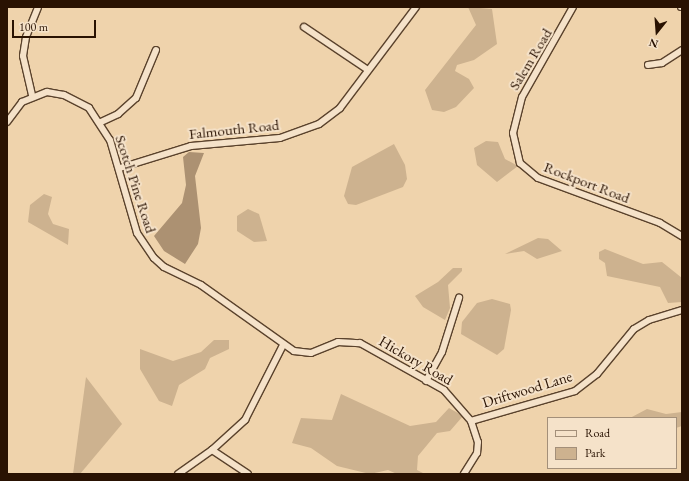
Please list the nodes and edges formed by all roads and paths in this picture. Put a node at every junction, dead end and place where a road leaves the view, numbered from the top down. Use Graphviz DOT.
graph roads {
  1 [pos="38,7"];
  2 [pos="416,7"];
  3 [pos="573,7"];
  4 [pos="304,27"];
  5 [pos="156,50"];
  6 [pos="682,50"];
  7 [pos="648,65"];
  8 [pos="368,70"];
  9 [pos="32,95"];
  10 [pos="7,122"];
  11 [pos="101,122"];
  12 [pos="515,126"];
  13 [pos="120,168"];
  14 [pos="682,236"];
  15 [pos="459,298"];
  16 [pos="682,310"];
  17 [pos="283,344"];
  18 [pos="426,381"];
  19 [pos="471,421"];
  20 [pos="212,450"];
  21 [pos="178,474"];
  22 [pos="248,474"];
  23 [pos="464,474"];
  1 -- 9 [label="street"];
  2 -- 8 [label="street, Falmouth Road"];
  3 -- 12 [label="street, Salem Road"];
  4 -- 8 [label="street"];
  5 -- 11 [label="street"];
  6 -- 7 [label="street"];
  8 -- 13 [label="street, Falmouth Road"];
  9 -- 10 [label="street"];
  9 -- 11 [label="street, Scotch Pine Road"];
  11 -- 13 [label="street, Scotch Pine Road"];
  12 -- 14 [label="street, Rockport Road"];
  13 -- 17 [label="street, Scotch Pine Road"];
  15 -- 18 [label="street"];
  16 -- 19 [label="street, Driftwood Lane"];
  17 -- 18 [label="street, Hickory Road"];
  17 -- 20 [label="street"];
  18 -- 19 [label="street, Hickory Road"];
  19 -- 23 [label="street, Hickory Road"];
  20 -- 21 [label="street"];
  20 -- 22 [label="street"];
}
